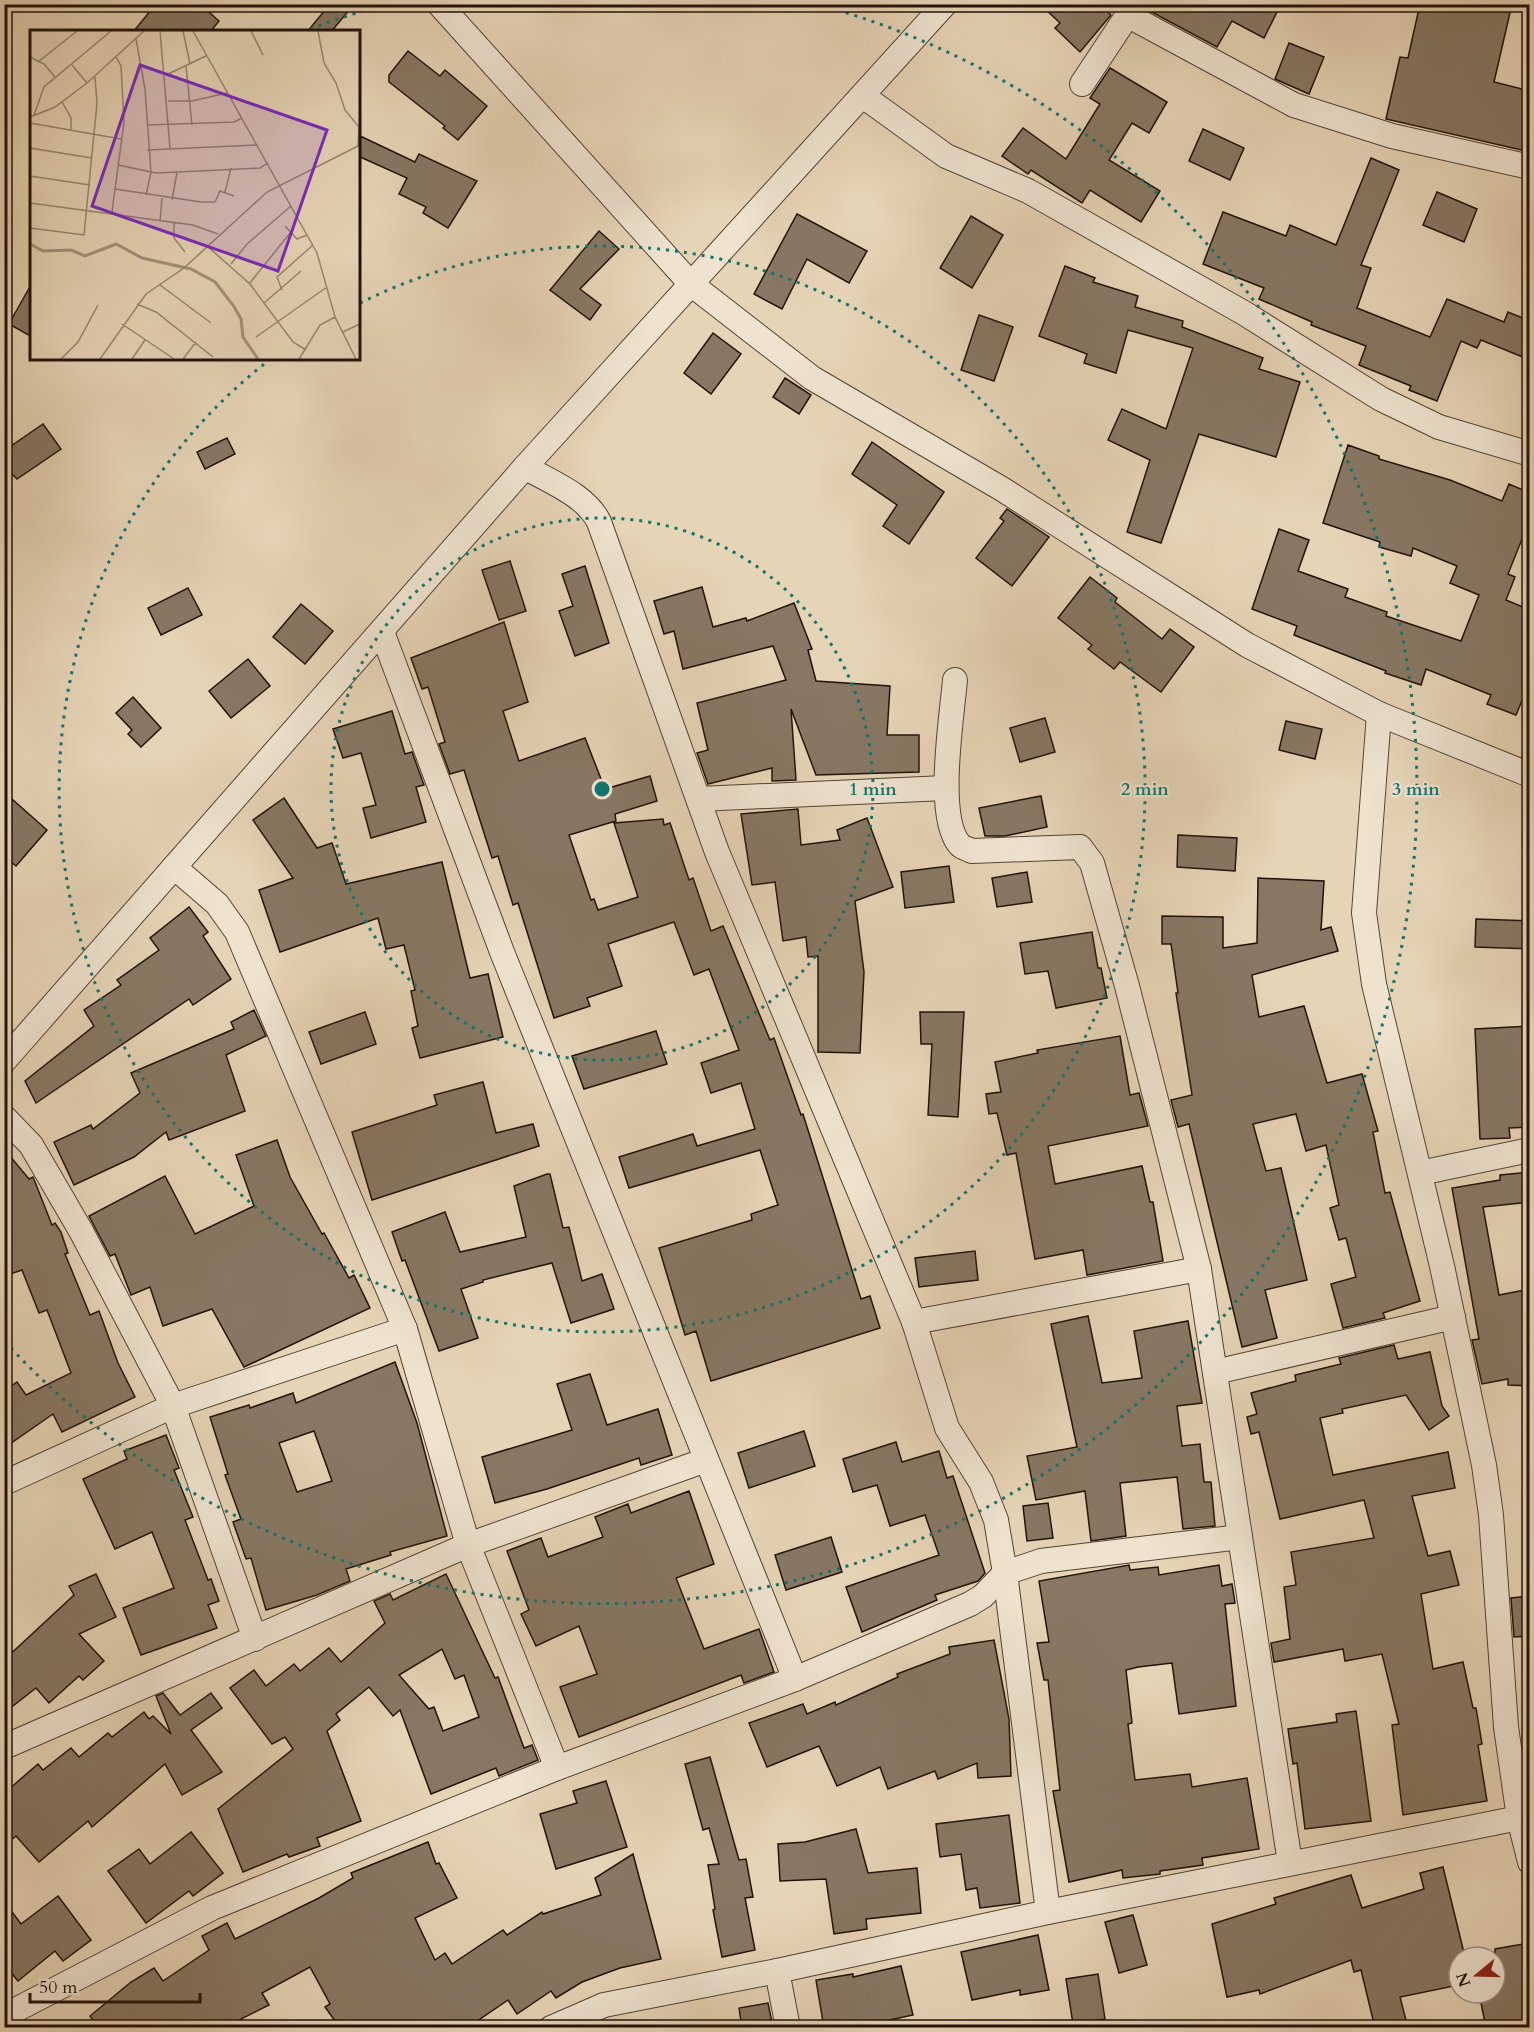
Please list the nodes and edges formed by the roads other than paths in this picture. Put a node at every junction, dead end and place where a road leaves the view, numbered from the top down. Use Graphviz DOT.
graph roads {
  1 [pos="439,4"];
  2 [pos="945,4"];
  3 [pos="1132,10"];
  4 [pos="1082,84"];
  5 [pos="863,96"];
  6 [pos="1530,167"];
  7 [pos="691,284"];
  8 [pos="1530,454"];
  9 [pos="525,467"];
  10 [pos="382,632"];
  11 [pos="955,680"];
  12 [pos="1379,714"];
  13 [pos="1529,774"];
  14 [pos="945,788"];
  15 [pos="699,799"];
  16 [pos="174,867"];
  17 [pos="4,1061"];
  18 [pos="4,1117"];
  19 [pos="1530,1150"];
  20 [pos="1420,1173"];
  21 [pos="1199,1269"];
  22 [pos="1453,1317"];
  23 [pos="914,1322"];
  24 [pos="405,1329"];
  25 [pos="1215,1372"];
  26 [pos="173,1406"];
  27 [pos="706,1460"];
  28 [pos="4,1483"];
  29 [pos="1240,1537"];
  30 [pos="468,1545"];
  31 [pos="1005,1573"];
  32 [pos="255,1639"];
  33 [pos="795,1679"];
  34 [pos="5,1745"];
  35 [pos="556,1768"];
  36 [pos="1519,1818"];
  37 [pos="1530,1862"];
  38 [pos="1290,1863"];
  39 [pos="1048,1912"];
  40 [pos="777,1971"];
  41 [pos="4,2016"];
  42 [pos="551,2028"];
  43 [pos="788,2028"];
  1 -- 7 [label="street"];
  2 -- 5 [label="street"];
  3 -- 4 [label="street"];
  3 -- 6 [label="street"];
  5 -- 7 [label="street"];
  5 -- 8 [label="street"];
  7 -- 9 [label="street"];
  7 -- 12 [label="street"];
  9 -- 10 [label="street"];
  9 -- 15 [label="street"];
  10 -- 16 [label="street"];
  10 -- 27 [label="street"];
  11 -- 14 [label="street"];
  12 -- 13 [label="street"];
  12 -- 20 [label="street"];
  14 -- 15 [label="street"];
  14 -- 21 [label="street"];
  15 -- 23 [label="street"];
  16 -- 17 [label="street"];
  16 -- 24 [label="street"];
  18 -- 26 [label="street"];
  19 -- 20 [label="street"];
  20 -- 22 [label="street"];
  21 -- 23 [label="street"];
  21 -- 25 [label="street"];
  22 -- 25 [label="street"];
  22 -- 36 [label="street"];
  23 -- 31 [label="street"];
  24 -- 26 [label="street"];
  24 -- 30 [label="street"];
  25 -- 29 [label="street"];
  26 -- 28 [label="street"];
  26 -- 32 [label="street"];
  27 -- 30 [label="street"];
  27 -- 33 [label="street"];
  29 -- 31 [label="street"];
  29 -- 38 [label="street"];
  30 -- 32 [label="street"];
  30 -- 35 [label="street"];
  31 -- 33 [label="street"];
  31 -- 39 [label="street"];
  32 -- 34 [label="street"];
  33 -- 35 [label="street"];
  35 -- 41 [label="street"];
  36 -- 37 [label="street"];
  36 -- 38 [label="street"];
  38 -- 39 [label="street"];
  39 -- 40 [label="street"];
  40 -- 42 [label="street"];
  40 -- 43 [label="street"];
}
